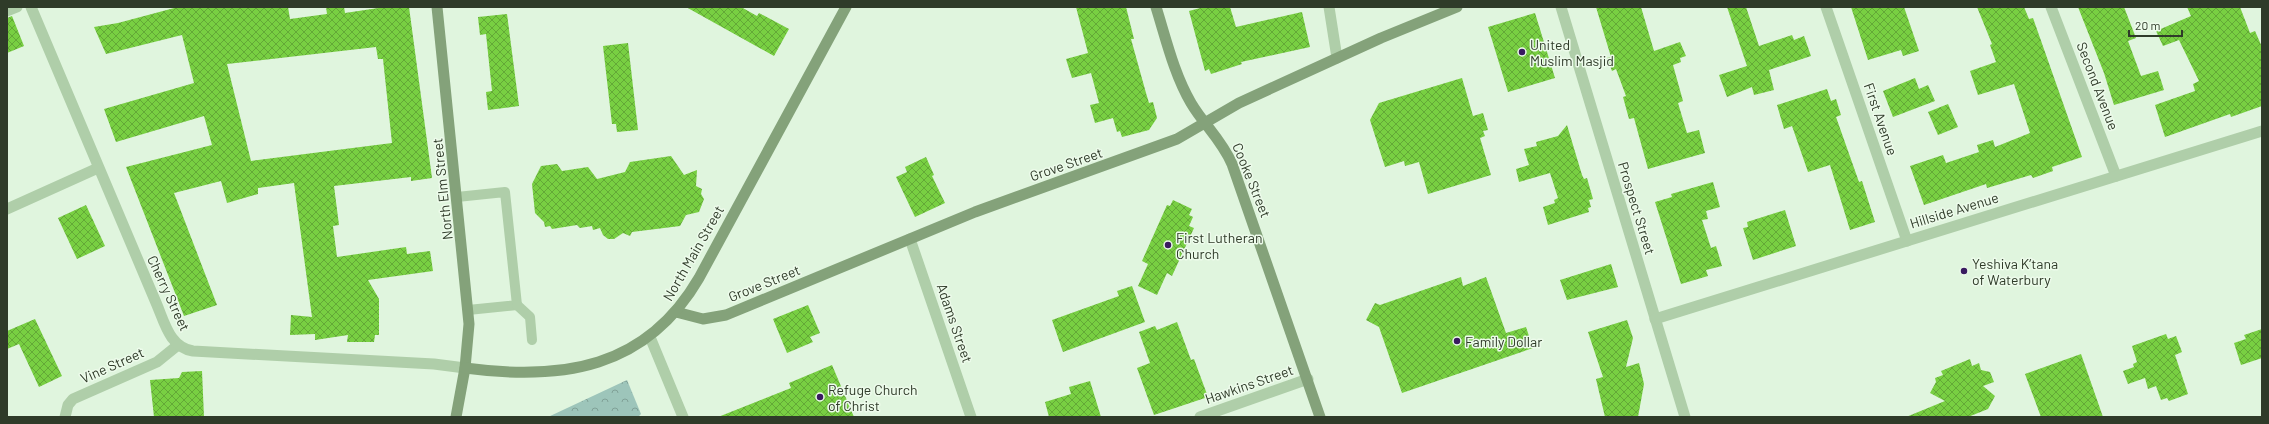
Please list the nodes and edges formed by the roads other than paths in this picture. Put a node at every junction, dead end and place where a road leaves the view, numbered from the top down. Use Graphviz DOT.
graph roads {
  1 [pos="17,7"];
  2 [pos="31,7"];
  3 [pos="437,7"];
  4 [pos="846,7"];
  5 [pos="1156,7"];
  6 [pos="1329,7"];
  7 [pos="1457,7"];
  8 [pos="1561,7"];
  9 [pos="1826,7"];
  10 [pos="2051,7"];
  11 [pos="7,11"];
  12 [pos="1337,58"];
  13 [pos="1206,123"];
  14 [pos="2262,131"];
  15 [pos="98,168"];
  16 [pos="2116,176"];
  17 [pos="457,197"];
  18 [pos="7,209"];
  19 [pos="910,239"];
  20 [pos="1907,241"];
  21 [pos="517,305"];
  22 [pos="468,310"];
  23 [pos="676,312"];
  24 [pos="1655,319"];
  25 [pos="650,337"];
  26 [pos="532,340"];
  27 [pos="178,345"];
  28 [pos="466,368"];
  29 [pos="1308,379"];
  30 [pos="65,417"];
  31 [pos="456,417"];
  32 [pos="683,417"];
  33 [pos="971,417"];
  34 [pos="1200,417"];
  35 [pos="1320,417"];
  36 [pos="1685,417"];
  1 -- 11 [label="street"];
  2 -- 15 [label="street, Cherry Street"];
  3 -- 17 [label="main road, North Elm Street"];
  4 -- 23 [label="main road, North Main Street"];
  5 -- 13 [label="main road, Cooke Street"];
  6 -- 12 [label="street"];
  7 -- 12 [label="main road, Grove Street"];
  8 -- 24 [label="street, Prospect Street"];
  9 -- 20 [label="street, First Avenue"];
  10 -- 16 [label="street, Second Avenue"];
  12 -- 13 [label="main road, Grove Street"];
  13 -- 19 [label="main road, Grove Street"];
  13 -- 29 [label="main road, Cooke Street"];
  14 -- 16 [label="street, Hillside Avenue"];
  15 -- 18 [label="street"];
  15 -- 27 [label="street, Cherry Street"];
  16 -- 20 [label="street, Hillside Avenue"];
  17 -- 21 [label="lane"];
  17 -- 22 [label="main road, North Elm Street"];
  19 -- 23 [label="main road, Grove Street"];
  19 -- 33 [label="street, Adams Street"];
  20 -- 24 [label="street, Hillside Avenue"];
  21 -- 22 [label="lane"];
  21 -- 26 [label="lane"];
  22 -- 28 [label="main road, North Elm Street"];
  23 -- 25 [label="main road, North Main Street"];
  24 -- 36 [label="street, Prospect Street"];
  25 -- 28 [label="main road, North Main Street"];
  25 -- 32 [label="street"];
  27 -- 28 [label="street, Cherry Street"];
  27 -- 30 [label="street, Vine Street"];
  28 -- 31 [label="main road"];
  29 -- 34 [label="street, Hawkins Street"];
  29 -- 35 [label="main road, Cooke Street"];
}
